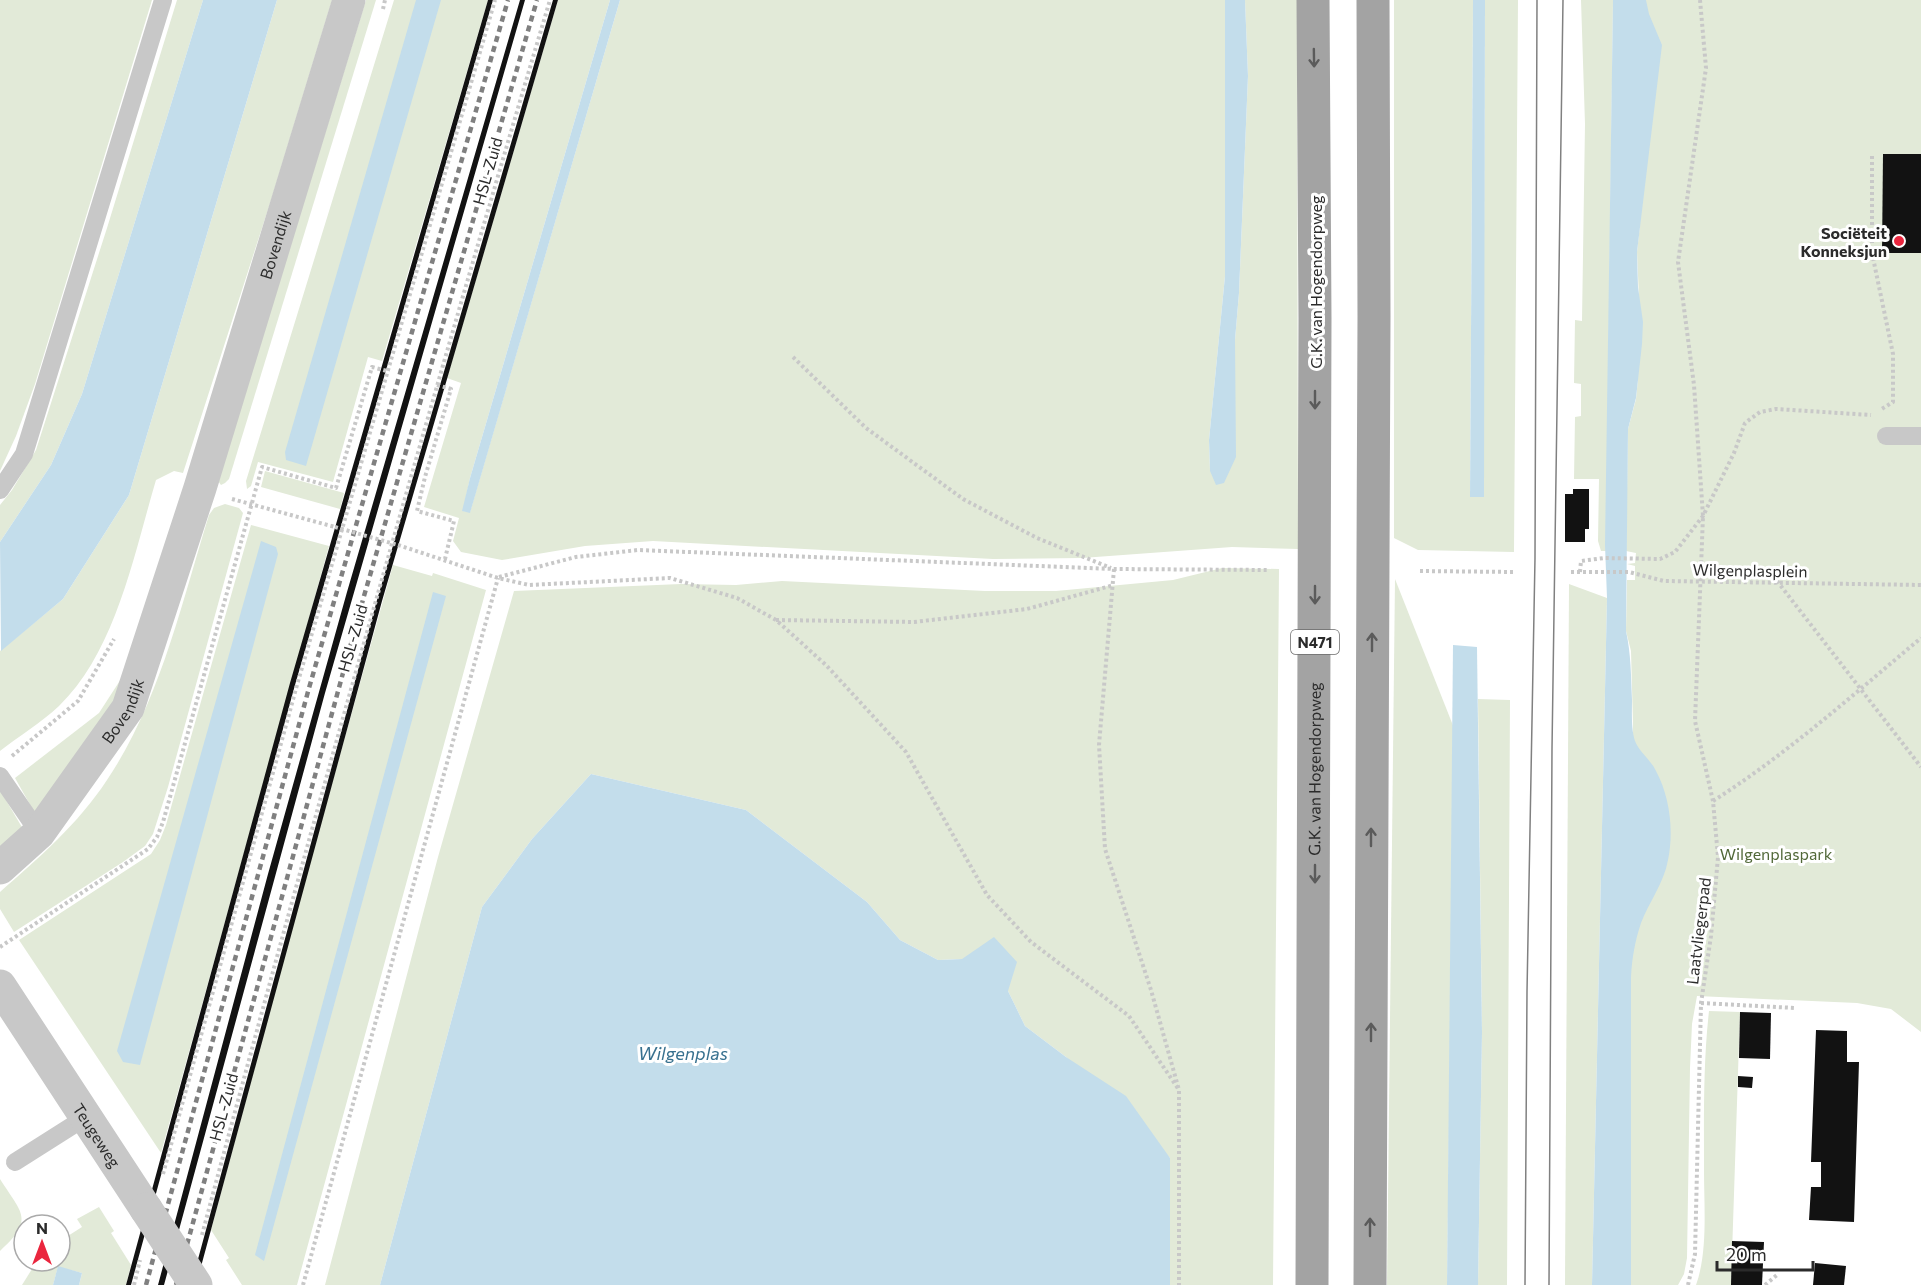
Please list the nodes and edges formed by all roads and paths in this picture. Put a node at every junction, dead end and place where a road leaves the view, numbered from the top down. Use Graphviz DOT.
graph roads {
  1 [pos="163,0"];
  2 [pos="349,0"];
  3 [pos="495,0"];
  4 [pos="550,0"];
  5 [pos="1314,0"];
  6 [pos="1373,0"];
  7 [pos="1700,0"];
  8 [pos="1872,156"];
  9 [pos="793,357"];
  10 [pos="387,371"];
  11 [pos="437,385"];
  12 [pos="1886,436"];
  13 [pos="1921,436"];
  14 [pos="0,490"];
  15 [pos="232,499"];
  16 [pos="252,504"];
  17 [pos="1703,516"];
  18 [pos="445,559"];
  19 [pos="1114,569"];
  20 [pos="1269,570"];
  21 [pos="1420,571"];
  22 [pos="1515,572"];
  23 [pos="1571,572"];
  24 [pos="1580,572"];
  25 [pos="498,578"];
  26 [pos="1700,581"];
  27 [pos="1777,581"];
  28 [pos="1114,585"];
  29 [pos="1921,585"];
  30 [pos="776,620"];
  31 [pos="117,633"];
  32 [pos="1921,638"];
  33 [pos="1860,690"];
  34 [pos="9,759"];
  35 [pos="1921,767"];
  36 [pos="0,776"];
  37 [pos="1713,801"];
  38 [pos="39,833"];
  39 [pos="0,868"];
  40 [pos="0,947"];
  41 [pos="0,986"];
  42 [pos="1701,1003"];
  43 [pos="1795,1008"];
  44 [pos="1179,1090"];
  45 [pos="86,1117"];
  46 [pos="15,1162"];
  47 [pos="163,1174"];
  48 [pos="201,1239"];
  49 [pos="142,1252"];
  50 [pos="1778,1275"];
  51 [pos="134,1285"];
  52 [pos="196,1285"];
  53 [pos="303,1285"];
  54 [pos="1179,1285"];
  55 [pos="1312,1285"];
  56 [pos="1370,1285"];
  57 [pos="1688,1285"];
  58 [pos="1765,1285"];
  1 -- 14 [label="lane"];
  2 -- 38 [label="street, Bovendijk"];
  3 -- 10 [label="path"];
  4 -- 11 [label="path, HSL-Zuid"];
  5 -- 55 [label="main road, G.K. van Hogendorpweg / N471, one-way"];
  56 -- 6 [label="main road, one-way"];
  7 -- 17 [label="path, Laatvliegerpad"];
  8 -- 17 [label="path"];
  9 -- 19 [label="path"];
  10 -- 16 [label="path"];
  10 -- 47 [label="path"];
  11 -- 18 [label="path"];
  11 -- 48 [label="path, HSL-Zuid"];
  12 -- 13 [label="lane"];
  15 -- 16 [label="path"];
  16 -- 18 [label="path, bridge"];
  16 -- 40 [label="path"];
  17 -- 24 [label="path"];
  17 -- 26 [label="path, Laatvliegerpad"];
  18 -- 25 [label="path"];
  19 -- 20 [label="path"];
  19 -- 25 [label="path"];
  19 -- 28 [label="path"];
  21 -- 22 [label="path"];
  23 -- 24 [label="path, Wilgenplasplein"];
  24 -- 26 [label="path, Wilgenplasplein"];
  25 -- 30 [label="path"];
  25 -- 53 [label="path"];
  26 -- 27 [label="path, Wilgenplasplein"];
  26 -- 37 [label="path, Laatvliegerpad"];
  27 -- 29 [label="path, Wilgenplasplein"];
  27 -- 33 [label="path"];
  28 -- 30 [label="path"];
  28 -- 44 [label="path"];
  30 -- 44 [label="path"];
  31 -- 34 [label="path"];
  32 -- 33 [label="path"];
  33 -- 35 [label="path"];
  33 -- 37 [label="path"];
  36 -- 38 [label="lane"];
  37 -- 42 [label="path, Laatvliegerpad"];
  38 -- 39 [label="street, Bovendijk"];
  41 -- 45 [label="street, Teugeweg"];
  42 -- 43 [label="path"];
  42 -- 57 [label="path, Laatvliegerpad"];
  44 -- 54 [label="path"];
  45 -- 46 [label="lane"];
  45 -- 52 [label="street, Teugeweg, bridge"];
  49 -- 51 [label="path"];
  50 -- 58 [label="path"];
}
